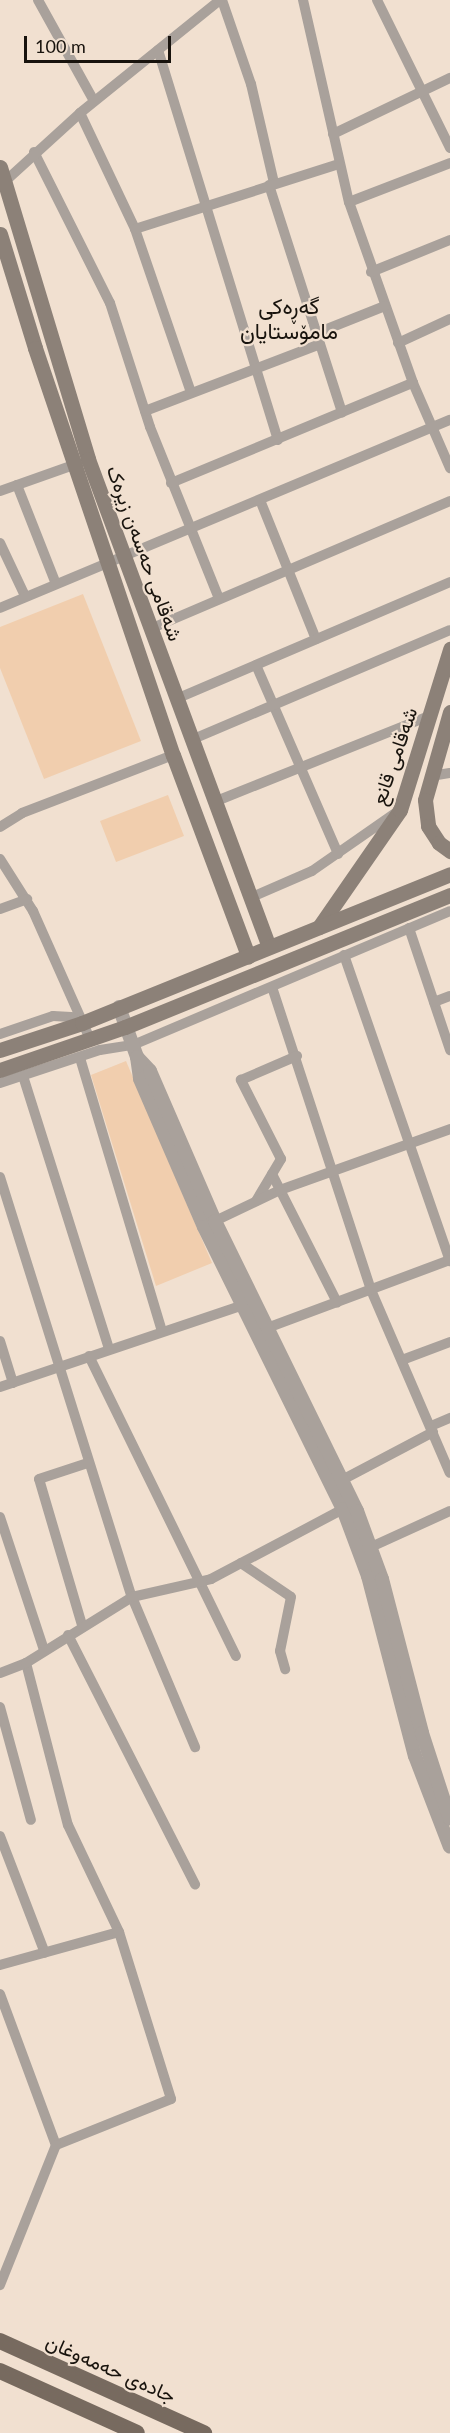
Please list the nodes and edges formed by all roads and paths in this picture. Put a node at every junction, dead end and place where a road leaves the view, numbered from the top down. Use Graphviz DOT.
graph roads {
  1 [pos="38,0"];
  2 [pos="221,0"];
  3 [pos="303,0"];
  4 [pos="377,0"];
  5 [pos="158,50"];
  6 [pos="450,78"];
  7 [pos="421,93"];
  8 [pos="94,101"];
  9 [pos="80,113"];
  10 [pos="333,134"];
  11 [pos="450,148"];
  12 [pos="34,152"];
  13 [pos="450,163"];
  14 [pos="339,164"];
  15 [pos="2,178"];
  16 [pos="271,184"];
  17 [pos="349,201"];
  18 [pos="206,204"];
  19 [pos="135,229"];
  20 [pos="0,234"];
  21 [pos="450,240"];
  22 [pos="371,272"];
  23 [pos="385,306"];
  24 [pos="450,319"];
  25 [pos="318,339"];
  26 [pos="398,343"];
  27 [pos="254,371"];
  28 [pos="413,383"];
  29 [pos="191,393"];
  30 [pos="145,411"];
  31 [pos="342,413"];
  32 [pos="450,420"];
  33 [pos="432,428"];
  34 [pos="278,440"];
  35 [pos="81,462"];
  36 [pos="450,468"];
  37 [pos="171,483"];
  38 [pos="17,485"];
  39 [pos="0,491"];
  40 [pos="260,500"];
  41 [pos="450,501"];
  42 [pos="190,529"];
  43 [pos="0,543"];
  44 [pos="116,561"];
  45 [pos="288,570"];
  46 [pos="450,582"];
  47 [pos="57,584"];
  48 [pos="25,596"];
  49 [pos="219,599"];
  50 [pos="0,608"];
  51 [pos="150,629"];
  52 [pos="450,630"];
  53 [pos="316,639"];
  54 [pos="450,649"];
  55 [pos="256,665"];
  56 [pos="176,699"];
  57 [pos="272,706"];
  58 [pos="450,712"];
  59 [pos="431,715"];
  60 [pos="191,740"];
  61 [pos="420,754"];
  62 [pos="174,755"];
  63 [pos="435,760"];
  64 [pos="301,768"];
  65 [pos="450,773"];
  66 [pos="431,776"];
  67 [pos="214,802"];
  68 [pos="400,810"];
  69 [pos="0,827"];
  70 [pos="450,851"];
  71 [pos="338,854"];
  72 [pos="0,859"];
  73 [pos="450,874"];
  74 [pos="450,895"];
  75 [pos="252,897"];
  76 [pos="27,899"];
  77 [pos="0,909"];
  78 [pos="450,912"];
  79 [pos="319,927"];
  80 [pos="409,928"];
  81 [pos="269,947"];
  82 [pos="344,955"];
  83 [pos="248,956"];
  84 [pos="272,987"];
  85 [pos="450,996"];
  86 [pos="434,1002"];
  87 [pos="119,1007"];
  88 [pos="82,1023"];
  89 [pos="125,1027"];
  90 [pos="0,1034"];
  91 [pos="90,1039"];
  92 [pos="0,1050"];
  93 [pos="450,1050"];
  94 [pos="135,1051"];
  95 [pos="297,1056"];
  96 [pos="80,1058"];
  97 [pos="0,1070"];
  98 [pos="23,1076"];
  99 [pos="0,1083"];
  100 [pos="450,1129"];
  101 [pos="408,1142"];
  102 [pos="334,1171"];
  103 [pos="272,1174"];
  104 [pos="0,1177"];
  105 [pos="280,1190"];
  106 [pos="256,1201"];
  107 [pos="215,1221"];
  108 [pos="450,1261"];
  109 [pos="371,1290"];
  110 [pos="337,1302"];
  111 [pos="243,1305"];
  112 [pos="267,1328"];
  113 [pos="162,1331"];
  114 [pos="0,1341"];
  115 [pos="450,1342"];
  116 [pos="109,1349"];
  117 [pos="89,1356"];
  118 [pos="402,1360"];
  119 [pos="59,1366"];
  120 [pos="13,1383"];
  121 [pos="0,1387"];
  122 [pos="305,1418"];
  123 [pos="450,1418"];
  124 [pos="432,1429"];
  125 [pos="88,1463"];
  126 [pos="450,1473"];
  127 [pos="342,1480"];
  128 [pos="343,1509"];
  129 [pos="450,1511"];
  130 [pos="0,1517"];
  131 [pos="371,1547"];
  132 [pos="241,1563"];
  133 [pos="200,1581"];
  134 [pos="132,1597"];
  135 [pos="82,1625"];
  136 [pos="68,1635"];
  137 [pos="44,1650"];
  138 [pos="236,1656"];
  139 [pos="26,1663"];
  140 [pos="285,1669"];
  141 [pos="0,1673"];
  142 [pos="0,1707"];
  143 [pos="195,1747"];
  144 [pos="450,1819"];
  145 [pos="31,1820"];
  146 [pos="0,1836"];
  147 [pos="450,1847"];
  148 [pos="195,1884"];
  149 [pos="118,1932"];
  150 [pos="45,1953"];
  151 [pos="0,1965"];
  152 [pos="0,1994"];
  153 [pos="56,2145"];
  154 [pos="0,2285"];
  155 [pos="0,2341"];
  156 [pos="0,2371"];
  157 [pos="196,2431"];
  158 [pos="137,2433"];
  1 -- 8 [label="street"];
  2 -- 5 [label="street"];
  2 -- 16 [label="street"];
  3 -- 10 [label="street"];
  4 -- 7 [label="street"];
  5 -- 8 [label="street"];
  5 -- 18 [label="street"];
  6 -- 7 [label="street"];
  7 -- 10 [label="street"];
  7 -- 11 [label="street"];
  8 -- 9 [label="street"];
  9 -- 12 [label="street"];
  9 -- 19 [label="street"];
  10 -- 14 [label="street"];
  12 -- 15 [label="street"];
  12 -- 30 [label="street"];
  13 -- 17 [label="street"];
  14 -- 16 [label="street"];
  14 -- 17 [label="street"];
  15 -- 35 [label="main road, شەقامی حەسەن زیرەک"];
  16 -- 18 [label="street"];
  16 -- 25 [label="street"];
  17 -- 22 [label="street"];
  18 -- 19 [label="street"];
  18 -- 27 [label="street"];
  19 -- 29 [label="street"];
  20 -- 35 [label="main road, شەقامی حەسەن زیرەک"];
  21 -- 22 [label="street"];
  22 -- 23 [label="street"];
  23 -- 25 [label="street"];
  23 -- 26 [label="street"];
  24 -- 26 [label="street"];
  25 -- 27 [label="street"];
  25 -- 31 [label="street"];
  26 -- 28 [label="street"];
  27 -- 29 [label="street"];
  27 -- 34 [label="street"];
  28 -- 31 [label="street"];
  28 -- 33 [label="street"];
  29 -- 30 [label="street"];
  30 -- 37 [label="street"];
  31 -- 34 [label="street"];
  32 -- 33 [label="street"];
  33 -- 36 [label="street"];
  33 -- 40 [label="street"];
  34 -- 37 [label="street"];
  35 -- 38 [label="street"];
  35 -- 44 [label="main road, شەقامی حەسەن زیرەک"];
  37 -- 42 [label="street"];
  38 -- 39 [label="street"];
  38 -- 47 [label="street"];
  40 -- 42 [label="street"];
  40 -- 45 [label="street"];
  41 -- 45 [label="street"];
  42 -- 44 [label="street"];
  42 -- 49 [label="street"];
  43 -- 48 [label="street"];
  44 -- 47 [label="street"];
  44 -- 51 [label="main road, شەقامی حەسەن زیرەک"];
  44 -- 62 [label="main road, شەقامی حەسەن زیرەک"];
  45 -- 49 [label="street"];
  45 -- 53 [label="street"];
  46 -- 53 [label="street"];
  47 -- 48 [label="street"];
  48 -- 50 [label="street"];
  49 -- 51 [label="street"];
  51 -- 56 [label="main road, شەقامی حەسەن زیرەک"];
  52 -- 57 [label="street"];
  53 -- 55 [label="street"];
  54 -- 59 [label="main road, شەقامی قانع"];
  55 -- 56 [label="street"];
  55 -- 57 [label="street"];
  56 -- 60 [label="main road, شەقامی حەسەن زیرەک"];
  57 -- 60 [label="street"];
  57 -- 64 [label="street"];
  58 -- 63 [label="main road, شەقامی قانع"];
  59 -- 61 [label="main road, شەقامی قانع"];
  59 -- 64 [label="street"];
  60 -- 67 [label="main road, شەقامی حەسەن زیرەک"];
  61 -- 63 [label="main road"];
  61 -- 68 [label="main road, شەقامی قانع"];
  62 -- 69 [label="street"];
  62 -- 83 [label="main road, شەقامی حەسەن زیرەک"];
  63 -- 66 [label="main road, شەقامی قانع"];
  64 -- 67 [label="street"];
  64 -- 71 [label="street"];
  65 -- 66 [label="street"];
  66 -- 70 [label="main road, شەقامی قانع"];
  67 -- 75 [label="main road, شەقامی حەسەن زیرەک"];
  68 -- 71 [label="street"];
  68 -- 79 [label="main road, شەقامی قانع"];
  71 -- 75 [label="street"];
  72 -- 76 [label="street"];
  73 -- 79 [label="main road"];
  74 -- 89 [label="main road"];
  75 -- 81 [label="main road, شەقامی حەسەن زیرەک"];
  76 -- 77 [label="street"];
  76 -- 88 [label="street"];
  78 -- 80 [label="street"];
  79 -- 81 [label="main road"];
  80 -- 82 [label="street"];
  80 -- 86 [label="street"];
  81 -- 83 [label="main road"];
  82 -- 84 [label="street"];
  82 -- 101 [label="street"];
  83 -- 87 [label="main road"];
  84 -- 94 [label="street"];
  84 -- 95 [label="street"];
  85 -- 86 [label="street"];
  86 -- 93 [label="street"];
  87 -- 88 [label="main road"];
  87 -- 89 [label="street"];
  88 -- 90 [label="street"];
  88 -- 91 [label="street"];
  88 -- 92 [label="main road"];
  89 -- 91 [label="main road"];
  89 -- 94 [label="street"];
  91 -- 97 [label="main road"];
  94 -- 96 [label="street"];
  94 -- 107 [label="street"];
  94 -- 111 [label="street"];
  95 -- 102 [label="street"];
  95 -- 103 [label="street"];
  96 -- 98 [label="street"];
  96 -- 113 [label="street"];
  98 -- 99 [label="street"];
  98 -- 116 [label="street"];
  100 -- 101 [label="street"];
  101 -- 102 [label="street"];
  101 -- 108 [label="street"];
  102 -- 105 [label="street"];
  102 -- 109 [label="street"];
  103 -- 105 [label="street"];
  103 -- 106 [label="street"];
  104 -- 119 [label="street"];
  105 -- 106 [label="street"];
  105 -- 110 [label="street"];
  106 -- 107 [label="street"];
  107 -- 112 [label="street"];
  108 -- 109 [label="street"];
  109 -- 110 [label="street"];
  109 -- 118 [label="street"];
  110 -- 112 [label="street"];
  111 -- 113 [label="street"];
  111 -- 122 [label="street"];
  112 -- 122 [label="street"];
  113 -- 116 [label="street"];
  114 -- 120 [label="street"];
  115 -- 118 [label="street"];
  116 -- 117 [label="street"];
  117 -- 119 [label="street"];
  117 -- 133 [label="street"];
  118 -- 124 [label="street"];
  119 -- 120 [label="street"];
  119 -- 125 [label="street"];
  120 -- 121 [label="street"];
  122 -- 127 [label="street"];
  122 -- 128 [label="street"];
  123 -- 124 [label="street"];
  124 -- 126 [label="street"];
  124 -- 127 [label="street"];
  125 -- 134 [label="street"];
  125 -- 135 [label="street"];
  127 -- 131 [label="street"];
  128 -- 132 [label="street"];
  128 -- 147 [label="street"];
  129 -- 131 [label="street"];
  130 -- 137 [label="street"];
  131 -- 144 [label="street"];
  132 -- 133 [label="street"];
  132 -- 140 [label="street"];
  133 -- 134 [label="street"];
  133 -- 138 [label="street"];
  134 -- 135 [label="street"];
  134 -- 143 [label="street"];
  135 -- 136 [label="street"];
  136 -- 137 [label="street"];
  136 -- 148 [label="street"];
  137 -- 139 [label="street"];
  139 -- 141 [label="street"];
  139 -- 149 [label="street"];
  142 -- 145 [label="street"];
  146 -- 150 [label="street"];
  149 -- 150 [label="street"];
  149 -- 153 [label="street"];
  150 -- 151 [label="street"];
  152 -- 153 [label="street"];
  153 -- 154 [label="street"];
  155 -- 157 [label="main road, جادەی حەمەوغان"];
  156 -- 158 [label="main road"];
}
